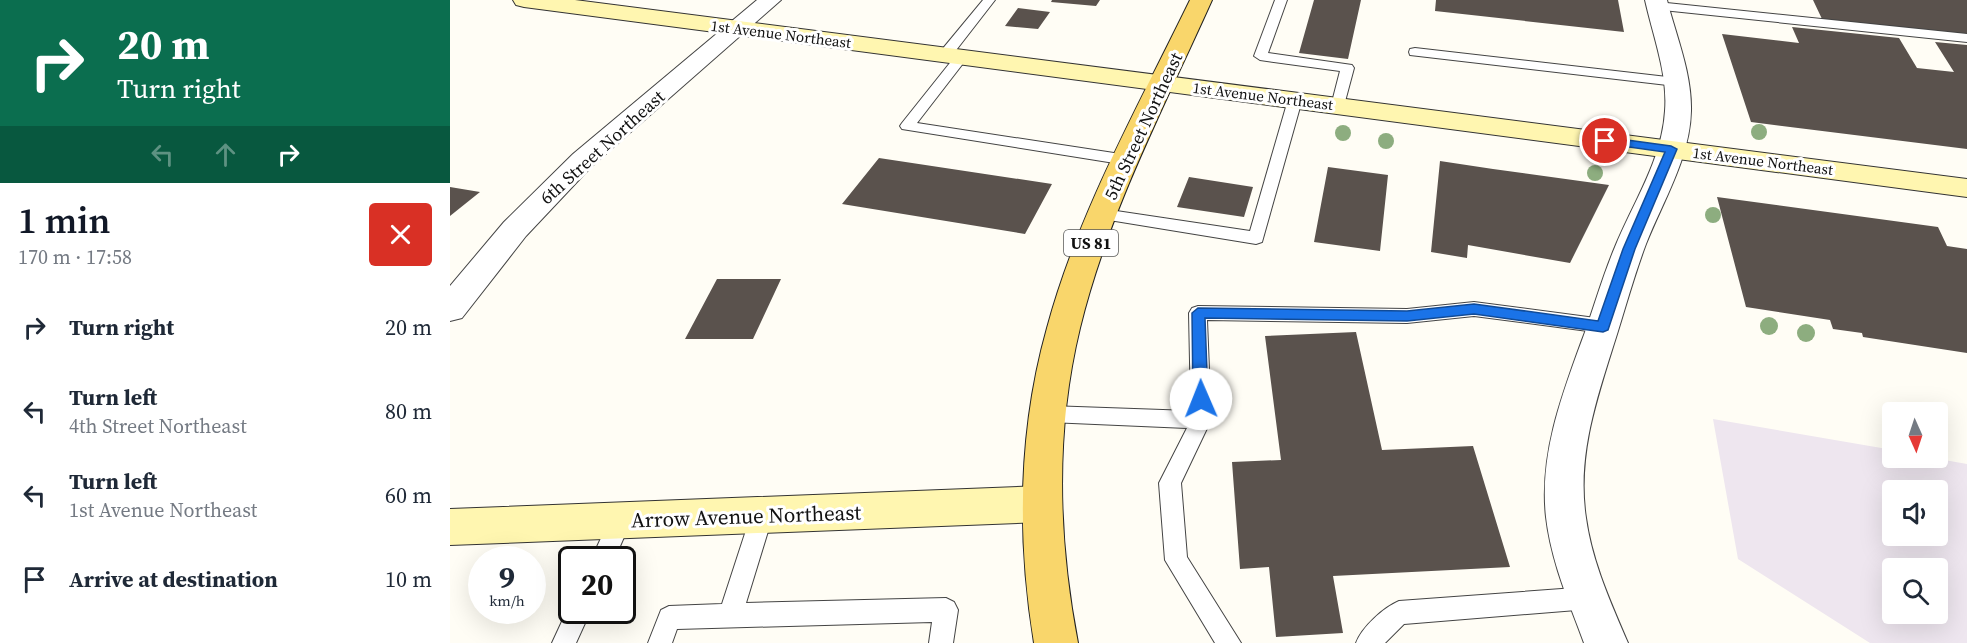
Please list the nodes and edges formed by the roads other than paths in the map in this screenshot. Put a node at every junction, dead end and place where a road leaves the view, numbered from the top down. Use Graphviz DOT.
graph roads {
  1 [pos="524,0"];
  2 [pos="770,0"];
  3 [pos="989,0"];
  4 [pos="1201,0"];
  5 [pos="1281,0"];
  6 [pos="551,2"];
  7 [pos="1657,3"];
  8 [pos="738,28"];
  9 [pos="1967,38"];
  10 [pos="1415,52"];
  11 [pos="954,56"];
  12 [pos="1676,82"];
  13 [pos="1163,83"];
  14 [pos="1295,100"];
  15 [pos="1338,106"];
  16 [pos="1671,149"];
  17 [pos="1127,160"];
  18 [pos="1967,188"];
  19 [pos="1103,214"];
  20 [pos="450,309"];
  21 [pos="1603,326"];
  22 [pos="1048,414"];
  23 [pos="1201,420"];
  24 [pos="1042,504"];
  25 [pos="762,515"];
  26 [pos="620,521"];
  27 [pos="450,527"];
  28 [pos="608,546"];
  29 [pos="1589,598"];
  30 [pos="730,615"];
  31 [pos="573,624"];
  32 [pos="564,643"];
  33 [pos="660,643"];
  34 [pos="941,643"];
  35 [pos="1056,643"];
  36 [pos="1229,643"];
  37 [pos="1368,643"];
  38 [pos="1606,643"];
  1 -- 6 [label="main road, 1st Avenue Northeast"];
  2 -- 8 [label="street, 6th Street Northeast"];
  3 -- 11 [label="lane"];
  4 -- 13 [label="main road, 5th Street Northeast / US 81"];
  5 -- 15 [label="lane"];
  6 -- 8 [label="main road, 1st Avenue Northeast"];
  7 -- 9 [label="lane"];
  7 -- 12 [label="street"];
  8 -- 11 [label="main road, 1st Avenue Northeast"];
  8 -- 20 [label="street, 6th Street Northeast"];
  10 -- 12 [label="lane"];
  11 -- 13 [label="main road, 1st Avenue Northeast"];
  11 -- 17 [label="lane"];
  12 -- 16 [label="street"];
  13 -- 14 [label="main road, 1st Avenue Northeast"];
  13 -- 17 [label="main road, 5th Street Northeast / US 81"];
  14 -- 15 [label="main road, 1st Avenue Northeast"];
  14 -- 19 [label="lane"];
  15 -- 16 [label="main road, 1st Avenue Northeast"];
  16 -- 18 [label="main road, 1st Avenue Northeast"];
  16 -- 21 [label="street"];
  17 -- 19 [label="main road, 5th Street Northeast / US 81"];
  19 -- 22 [label="main road, 5th Street Northeast / US 81"];
  21 -- 23 [label="lane"];
  21 -- 29 [label="street"];
  22 -- 23 [label="lane"];
  22 -- 24 [label="main road, 5th Street Northeast / US 81"];
  23 -- 36 [label="lane"];
  24 -- 25 [label="main road, Arrow Avenue Northeast"];
  24 -- 35 [label="main road, 5th Street Northeast / US 81"];
  25 -- 26 [label="main road, Arrow Avenue Northeast"];
  25 -- 30 [label="lane"];
  26 -- 27 [label="main road, Arrow Avenue Northeast"];
  26 -- 28 [label="lane"];
  29 -- 37 [label="lane"];
  29 -- 38 [label="street"];
  30 -- 33 [label="lane"];
  30 -- 34 [label="lane"];
  31 -- 32 [label="lane"];
}
